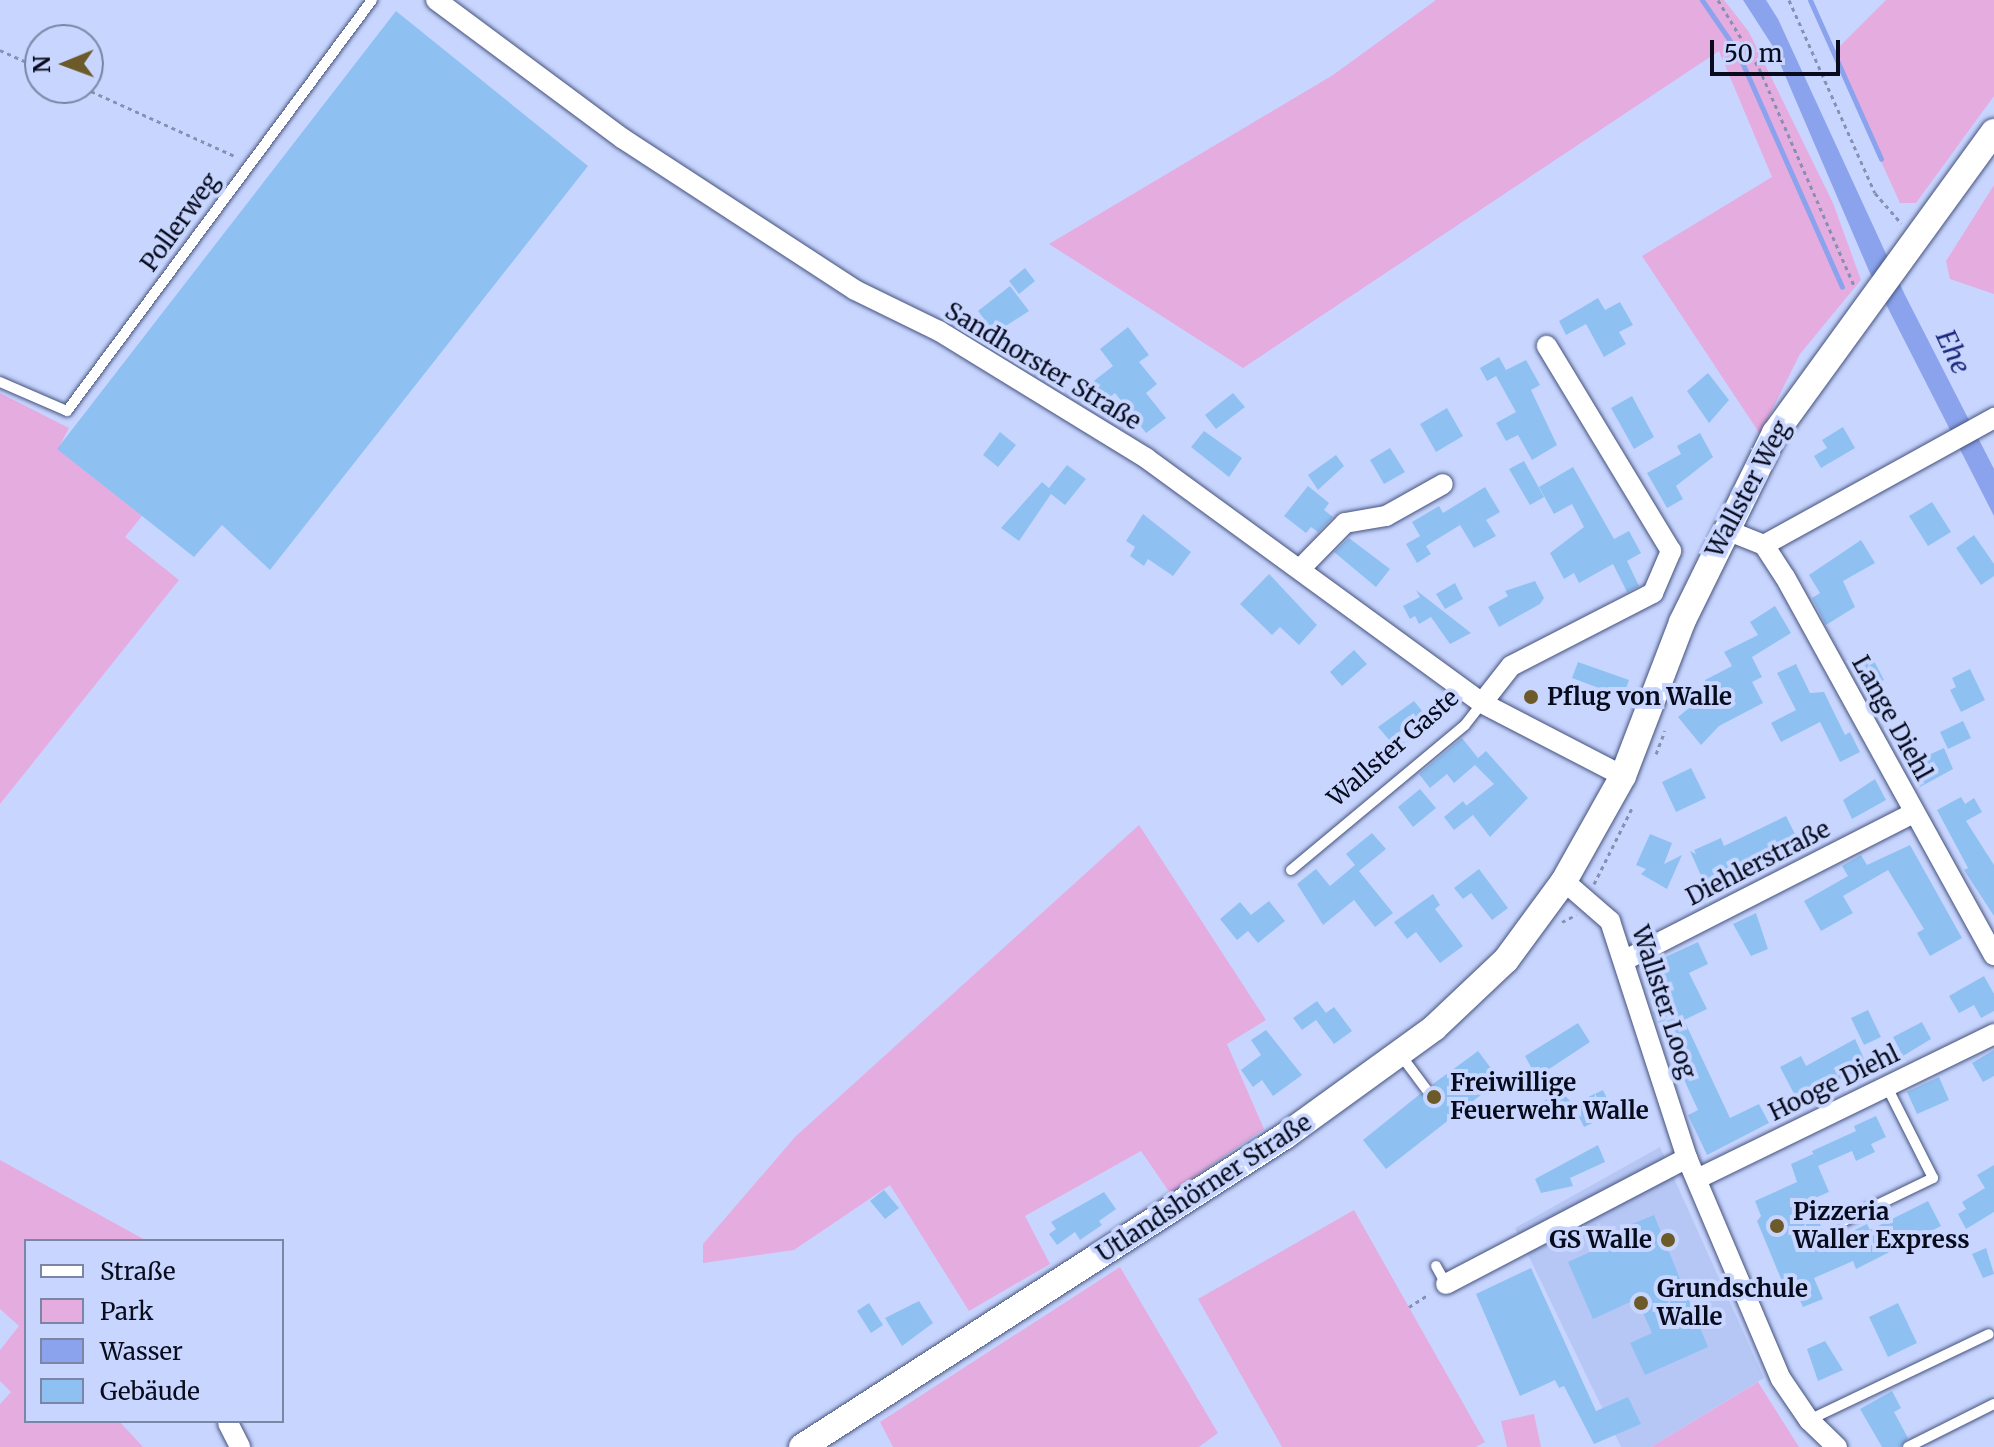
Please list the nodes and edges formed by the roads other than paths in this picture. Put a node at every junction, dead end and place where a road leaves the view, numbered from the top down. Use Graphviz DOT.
graph roads {
  1 [pos="372,0"];
  2 [pos="436,0"];
  3 [pos="1994,132"];
  4 [pos="1547,346"];
  5 [pos="0,382"];
  6 [pos="1990,421"];
  7 [pos="1443,484"];
  8 [pos="1724,529"];
  9 [pos="1764,545"];
  10 [pos="1301,568"];
  11 [pos="1482,703"];
  12 [pos="1629,788"];
  13 [pos="1914,813"];
  14 [pos="1291,870"];
  15 [pos="1564,881"];
  16 [pos="1994,955"];
  17 [pos="1625,960"];
  18 [pos="1994,1034"];
  19 [pos="1400,1054"];
  20 [pos="1887,1087"];
  21 [pos="1426,1089"];
  22 [pos="1687,1158"];
  23 [pos="1697,1179"];
  24 [pos="1844,1221"];
  25 [pos="1441,1275"];
  26 [pos="1989,1334"];
  27 [pos="1994,1404"];
  28 [pos="1809,1420"];
  29 [pos="228,1423"];
  30 [pos="240,1447"];
  31 [pos="802,1447"];
  32 [pos="1837,1447"];
  33 [pos="1908,1447"];
  1 -- 5 [label="lane, Pollerweg"];
  2 -- 10 [label="street, Sandhorster Straße"];
  3 -- 8 [label="street, Wallster Weg"];
  4 -- 11 [label="street, Wallster Gaste"];
  6 -- 9 [label="street"];
  7 -- 10 [label="street"];
  8 -- 9 [label="street"];
  8 -- 12 [label="street, Wallster Weg"];
  9 -- 13 [label="street, Lange Diehl"];
  10 -- 11 [label="street, Sandhorster Straße"];
  11 -- 12 [label="street, Sandhorster Straße"];
  11 -- 14 [label="lane, Wallster Gaste"];
  12 -- 15 [label="street, Wallster Weg"];
  13 -- 16 [label="street, Lange Diehl"];
  13 -- 17 [label="street, Diehlerstraße"];
  15 -- 17 [label="street, Wallster Loog"];
  15 -- 19 [label="street, Utlandshörner Straße"];
  17 -- 22 [label="street, Wallster Loog"];
  18 -- 20 [label="street, Hooge Diehl"];
  19 -- 21 [label="lane"];
  19 -- 31 [label="street, Utlandshörner Straße"];
  20 -- 23 [label="street, Hooge Diehl"];
  20 -- 24 [label="lane"];
  22 -- 23 [label="street, Wallster Loog"];
  22 -- 25 [label="street"];
  23 -- 28 [label="street, Wallster Loog"];
  26 -- 28 [label="lane"];
  27 -- 33 [label="lane"];
  28 -- 32 [label="street, Wallster Loog"];
  29 -- 30 [label="street"];
}
